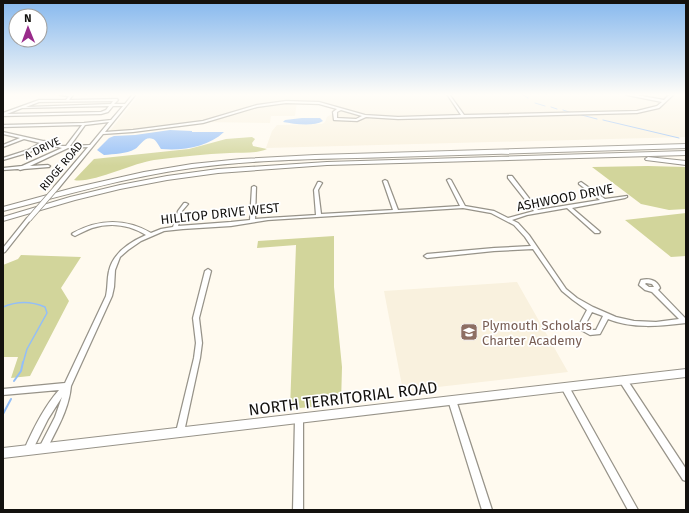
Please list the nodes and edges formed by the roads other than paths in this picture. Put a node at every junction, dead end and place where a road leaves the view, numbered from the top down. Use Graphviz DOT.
graph roads {
  1 [pos="114,118"];
  2 [pos="217,118"];
  3 [pos="335,118"];
  4 [pos="361,118"];
  5 [pos="111,121"];
  6 [pos="84,124"];
  7 [pos="3,126"];
  8 [pos="102,133"];
  9 [pos="3,134"];
  10 [pos="23,138"];
  11 [pos="45,142"];
  12 [pos="686,142"];
  13 [pos="3,146"];
  14 [pos="91,146"];
  15 [pos="686,146"];
  16 [pos="67,147"];
  17 [pos="500,151"];
  18 [pos="686,153"];
  19 [pos="521,158"];
  20 [pos="3,159"];
  21 [pos="686,163"];
  22 [pos="48,166"];
  23 [pos="20,169"];
  24 [pos="3,170"];
  25 [pos="510,177"];
  26 [pos="448,180"];
  27 [pos="385,181"];
  28 [pos="320,183"];
  29 [pos="580,183"];
  30 [pos="254,187"];
  31 [pos="625,197"];
  32 [pos="604,200"];
  33 [pos="186,204"];
  34 [pos="463,207"];
  35 [pos="568,207"];
  36 [pos="3,209"];
  37 [pos="396,211"];
  38 [pos="538,212"];
  39 [pos="319,216"];
  40 [pos="3,219"];
  41 [pos="508,219"];
  42 [pos="252,221"];
  43 [pos="176,228"];
  44 [pos="597,232"];
  45 [pos="75,234"];
  46 [pos="150,235"];
  47 [pos="534,247"];
  48 [pos="3,251"];
  49 [pos="427,256"];
  50 [pos="208,271"];
  51 [pos="654,290"];
  52 [pos="591,309"];
  53 [pos="606,316"];
  54 [pos="685,321"];
  55 [pos="686,373"];
  56 [pos="622,380"];
  57 [pos="67,386"];
  58 [pos="565,387"];
  59 [pos="3,392"];
  60 [pos="452,400"];
  61 [pos="299,418"];
  62 [pos="180,432"];
  63 [pos="43,448"];
  64 [pos="28,450"];
  65 [pos="3,453"];
  66 [pos="686,477"];
  67 [pos="298,510"];
  68 [pos="487,510"];
  69 [pos="633,510"];
  1 -- 5 [label="street, RIDGE ROAD"];
  2 -- 8 [label="street"];
  3 -- 4 [label="street"];
  5 -- 6 [label="street"];
  5 -- 8 [label="street, RIDGE ROAD"];
  6 -- 7 [label="street"];
  6 -- 16 [label="street, A DRIVE"];
  8 -- 14 [label="street, RIDGE ROAD"];
  9 -- 10 [label="street"];
  10 -- 11 [label="street"];
  10 -- 13 [label="street"];
  11 -- 16 [label="street"];
  11 -- 20 [label="street"];
  12 -- 17 [label="highway"];
  14 -- 16 [label="street"];
  14 -- 48 [label="street, RIDGE ROAD, bridge"];
  15 -- 17 [label="highway"];
  16 -- 23 [label="street, A DRIVE"];
  17 -- 36 [label="highway"];
  18 -- 19 [label="highway"];
  19 -- 21 [label="highway"];
  19 -- 40 [label="highway"];
  22 -- 23 [label="street"];
  23 -- 24 [label="street"];
  25 -- 38 [label="street"];
  26 -- 34 [label="street"];
  27 -- 37 [label="street"];
  28 -- 39 [label="street"];
  29 -- 32 [label="street"];
  30 -- 42 [label="street"];
  31 -- 32 [label="street, ASHWOOD DRIVE"];
  32 -- 35 [label="street, ASHWOOD DRIVE"];
  33 -- 43 [label="street"];
  34 -- 37 [label="street, HILLTOP DRIVE WEST"];
  34 -- 41 [label="street, HILLTOP DRIVE WEST"];
  35 -- 38 [label="street, ASHWOOD DRIVE"];
  35 -- 44 [label="street"];
  37 -- 39 [label="street, HILLTOP DRIVE WEST"];
  38 -- 41 [label="street, ASHWOOD DRIVE"];
  39 -- 42 [label="street, HILLTOP DRIVE WEST"];
  41 -- 47 [label="street, HILLTOP DRIVE WEST"];
  42 -- 43 [label="street, HILLTOP DRIVE WEST"];
  43 -- 46 [label="street, HILLTOP DRIVE WEST"];
  45 -- 46 [label="street"];
  46 -- 57 [label="street, HILLTOP DRIVE WEST"];
  47 -- 49 [label="street"];
  47 -- 52 [label="street, HILLTOP DRIVE WEST"];
  50 -- 62 [label="street"];
  51 -- 54 [label="street"];
  52 -- 53 [label="street, HILLTOP DRIVE WEST"];
  52 -- 53 [label="street"];
  53 -- 54 [label="street, HILLTOP DRIVE WEST"];
  55 -- 56 [label="main road, NORTH TERRITORIAL ROAD"];
  56 -- 58 [label="main road, NORTH TERRITORIAL ROAD"];
  56 -- 66 [label="street"];
  57 -- 59 [label="street"];
  57 -- 63 [label="street, HILLTOP DRIVE WEST"];
  57 -- 64 [label="street, HILLTOP DRIVE WEST"];
  58 -- 60 [label="main road, NORTH TERRITORIAL ROAD"];
  58 -- 69 [label="street"];
  60 -- 61 [label="main road, NORTH TERRITORIAL ROAD"];
  60 -- 68 [label="street"];
  61 -- 62 [label="main road, NORTH TERRITORIAL ROAD"];
  61 -- 67 [label="street"];
  62 -- 63 [label="main road, NORTH TERRITORIAL ROAD"];
  63 -- 64 [label="main road, NORTH TERRITORIAL ROAD"];
  64 -- 65 [label="main road, NORTH TERRITORIAL ROAD"];
}
